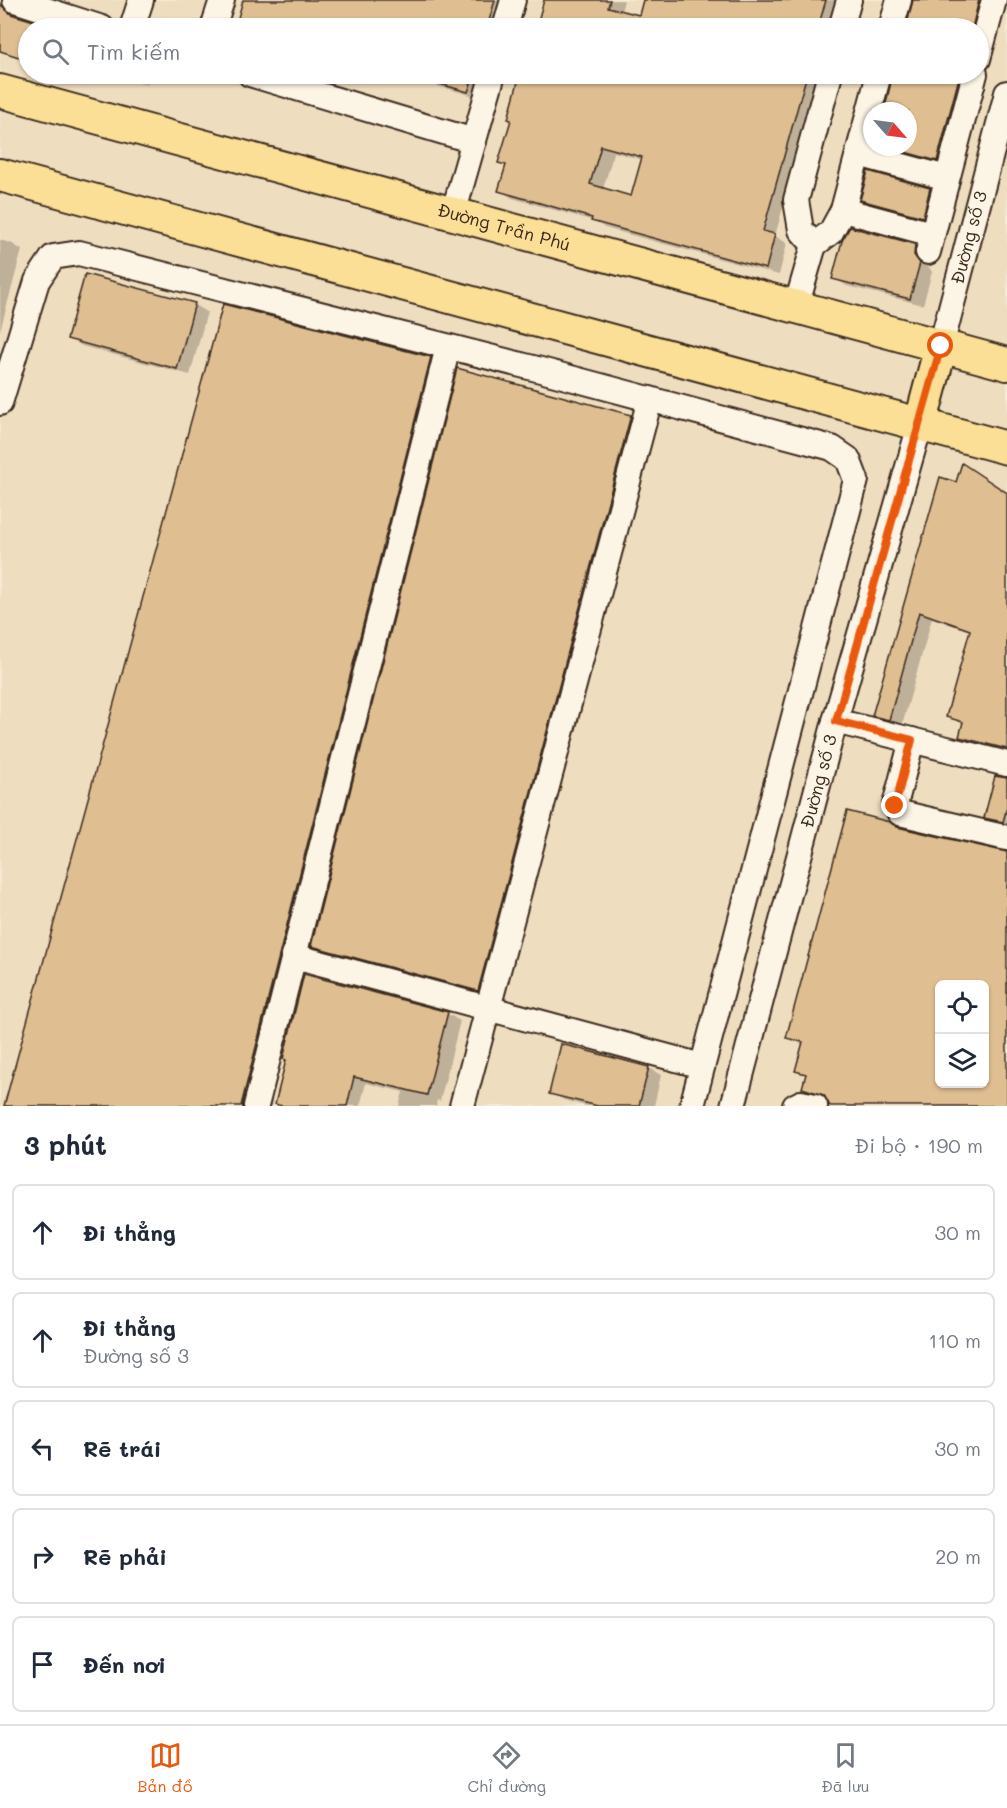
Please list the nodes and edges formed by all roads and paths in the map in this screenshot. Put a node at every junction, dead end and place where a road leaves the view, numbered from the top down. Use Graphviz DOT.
graph roads {
  1 [pos="15,0"];
  2 [pos="141,0"];
  3 [pos="222,0"];
  4 [pos="513,0"];
  5 [pos="849,0"];
  6 [pos="899,0"];
  7 [pos="994,0"];
  8 [pos="52,6"];
  9 [pos="79,18"];
  10 [pos="135,18"];
  11 [pos="216,18"];
  12 [pos="508,18"];
  13 [pos="844,18"];
  14 [pos="894,18"];
  15 [pos="989,18"];
  16 [pos="283,84"];
  17 [pos="490,84"];
  18 [pos="827,84"];
  19 [pos="876,84"];
  20 [pos="972,84"];
  21 [pos="0,91"];
  22 [pos="1007,93"];
  23 [pos="474,141"];
  24 [pos="858,154"];
  25 [pos="0,176"];
  26 [pos="947,178"];
  27 [pos="843,210"];
  28 [pos="453,214"];
  29 [pos="814,245"];
  30 [pos="796,307"];
  31 [pos="941,346"];
  32 [pos="448,347"];
  33 [pos="1007,363"];
  34 [pos="650,399"];
  35 [pos="0,403"];
  36 [pos="920,425"];
  37 [pos="1007,448"];
  38 [pos="836,721"];
  39 [pos="912,740"];
  40 [pos="1007,764"];
  41 [pos="1007,838"];
  42 [pos="294,956"];
  43 [pos="488,1009"];
  44 [pos="702,1066"];
  45 [pos="255,1106"];
  46 [pos="462,1106"];
  47 [pos="692,1106"];
  48 [pos="733,1106"];
  49 [pos="795,1106"];
  50 [pos="815,1106"];
  1 -- 8 [label="street"];
  2 -- 10 [label="street"];
  3 -- 11 [label="street"];
  4 -- 12 [label="street"];
  5 -- 13 [label="street"];
  6 -- 14 [label="street"];
  7 -- 15 [label="street"];
  8 -- 9 [label="street"];
  16 -- 23 [label="street"];
  17 -- 23 [label="street"];
  18 -- 29 [label="street"];
  19 -- 24 [label="street"];
  20 -- 26 [label="street"];
  21 -- 28 [label="main road, Đường Trần Phú"];
  22 -- 31 [label="street, Đường số 3"];
  23 -- 28 [label="street"];
  24 -- 26 [label="street"];
  24 -- 27 [label="street"];
  25 -- 36 [label="main road"];
  26 -- 27 [label="street"];
  27 -- 29 [label="street"];
  28 -- 30 [label="main road, Đường Trần Phú"];
  29 -- 30 [label="street"];
  30 -- 31 [label="main road, Đường Trần Phú"];
  31 -- 33 [label="main road, Đường Trần Phú"];
  31 -- 36 [label="main road"];
  32 -- 34 [label="street"];
  32 -- 35 [label="street"];
  32 -- 42 [label="street"];
  34 -- 43 [label="street"];
  34 -- 44 [label="street"];
  36 -- 37 [label="main road"];
  36 -- 38 [label="street, Đường số 3"];
  38 -- 39 [label="street"];
  38 -- 48 [label="street, Đường số 3"];
  39 -- 40 [label="street"];
  39 -- 41 [label="street"];
  42 -- 43 [label="street"];
  42 -- 45 [label="street"];
  43 -- 44 [label="street"];
  43 -- 46 [label="street"];
  44 -- 47 [label="street"];
  49 -- 50 [label="street"];
}
